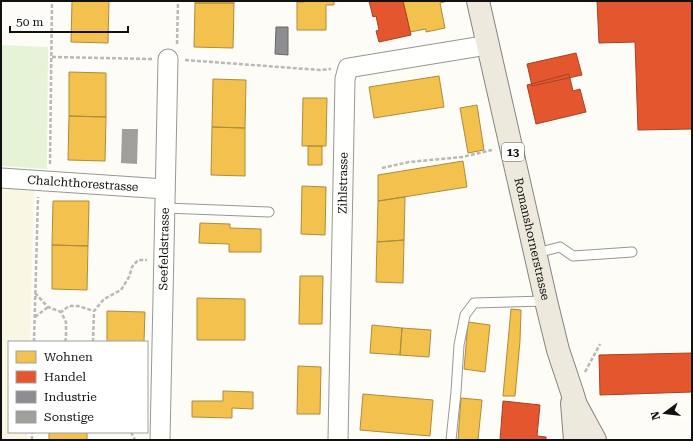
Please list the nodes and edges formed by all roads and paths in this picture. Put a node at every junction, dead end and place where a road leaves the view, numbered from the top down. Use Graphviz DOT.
graph roads {
  1 [pos="52,1"];
  2 [pos="178,1"];
  3 [pos="478,1"];
  4 [pos="488,45"];
  5 [pos="52,58"];
  6 [pos="172,59"];
  7 [pos="348,68"];
  8 [pos="493,150"];
  9 [pos="382,168"];
  10 [pos="1,178"];
  11 [pos="44,181"];
  12 [pos="165,189"];
  13 [pos="165,208"];
  14 [pos="270,212"];
  15 [pos="632,252"];
  16 [pos="536,253"];
  17 [pos="164,260"];
  18 [pos="35,293"];
  19 [pos="546,302"];
  20 [pos="48,307"];
  21 [pos="94,311"];
  22 [pos="61,312"];
  23 [pos="35,316"];
  24 [pos="34,341"];
  25 [pos="65,341"];
  26 [pos="93,341"];
  27 [pos="600,344"];
  28 [pos="585,374"];
  29 [pos="574,398"];
  30 [pos="160,440"];
  31 [pos="338,440"];
  32 [pos="451,440"];
  33 [pos="575,440"];
  34 [pos="585,440"];
  35 [pos="595,440"];
  1 -- 5 [label="path"];
  2 -- 6 [label="path"];
  3 -- 4 [label="main road, Romanshornerstrasse / 13"];
  4 -- 7 [label="street"];
  4 -- 16 [label="main road, Romanshornerstrasse / 13"];
  5 -- 6 [label="path"];
  5 -- 11 [label="path"];
  6 -- 7 [label="path"];
  6 -- 12 [label="street, Seefeldstrasse"];
  7 -- 31 [label="street, Zihlstrasse"];
  8 -- 9 [label="path"];
  10 -- 11 [label="street, Chalchthorestrasse"];
  11 -- 12 [label="street, Chalchthorestrasse"];
  11 -- 18 [label="path"];
  12 -- 13 [label="street, Seefeldstrasse"];
  13 -- 14 [label="lane"];
  13 -- 17 [label="street, Seefeldstrasse"];
  15 -- 16 [label="lane"];
  16 -- 19 [label="main road, Romanshornerstrasse / 13"];
  17 -- 21 [label="path"];
  17 -- 30 [label="street, Seefeldstrasse"];
  18 -- 20 [label="path"];
  18 -- 23 [label="path"];
  19 -- 29 [label="main road, Romanshornerstrasse / 13"];
  19 -- 32 [label="lane"];
  20 -- 22 [label="path"];
  20 -- 23 [label="path"];
  21 -- 22 [label="path"];
  21 -- 26 [label="path"];
  22 -- 25 [label="path"];
  23 -- 24 [label="path"];
  27 -- 28 [label="path"];
  29 -- 33 [label="main road, 13"];
  29 -- 34 [label="main road, Romanshornerstrasse / 13"];
  29 -- 35 [label="main road, Romanshornerstrasse / 13"];
}
